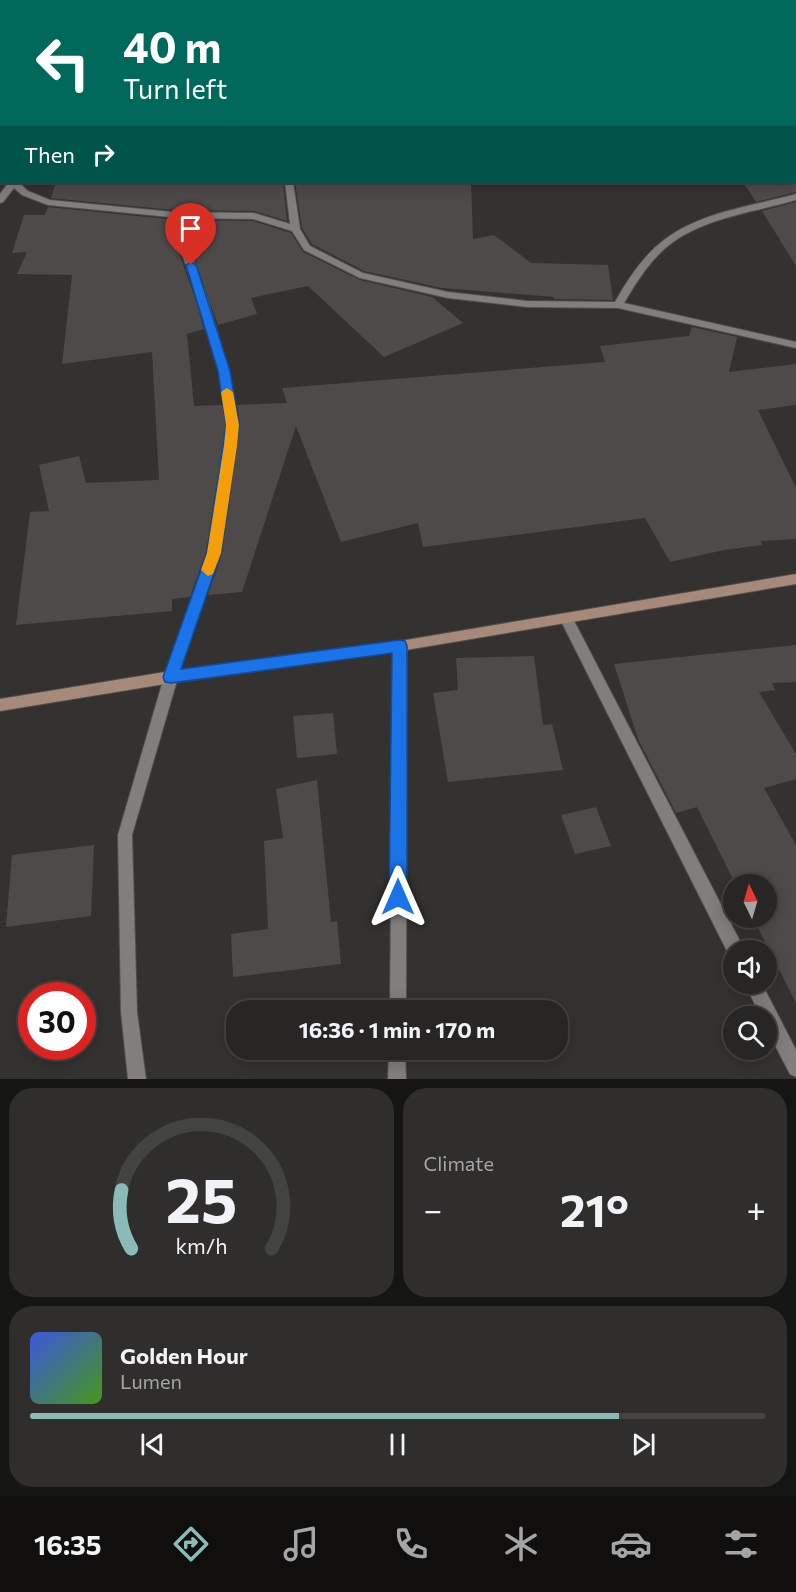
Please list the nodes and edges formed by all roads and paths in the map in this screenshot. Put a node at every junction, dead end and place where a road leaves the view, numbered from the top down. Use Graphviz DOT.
graph roads {
  1 [pos="13,183"];
  2 [pos="15,183"];
  3 [pos="289,183"];
  4 [pos="796,197"];
  5 [pos="0,200"];
  6 [pos="173,215"];
  7 [pos="295,229"];
  8 [pos="618,305"];
  9 [pos="796,345"];
  10 [pos="796,579"];
  11 [pos="567,619"];
  12 [pos="400,646"];
  13 [pos="171,677"];
  14 [pos="0,705"];
  15 [pos="730,940"];
  16 [pos="758,994"];
  17 [pos="398,1000"];
  18 [pos="397,1060"];
  19 [pos="796,1068"];
  20 [pos="137,1079"];
  21 [pos="397,1079"];
  1 -- 5 [label="street"];
  2 -- 6 [label="street"];
  3 -- 7 [label="street"];
  4 -- 8 [label="street"];
  6 -- 7 [label="street"];
  6 -- 13 [label="street"];
  7 -- 8 [label="street"];
  8 -- 9 [label="street"];
  10 -- 11 [label="street"];
  11 -- 12 [label="street"];
  11 -- 15 [label="street"];
  12 -- 13 [label="street"];
  12 -- 17 [label="street"];
  13 -- 14 [label="street"];
  13 -- 20 [label="street"];
  16 -- 19 [label="street"];
  18 -- 21 [label="street"];
}
